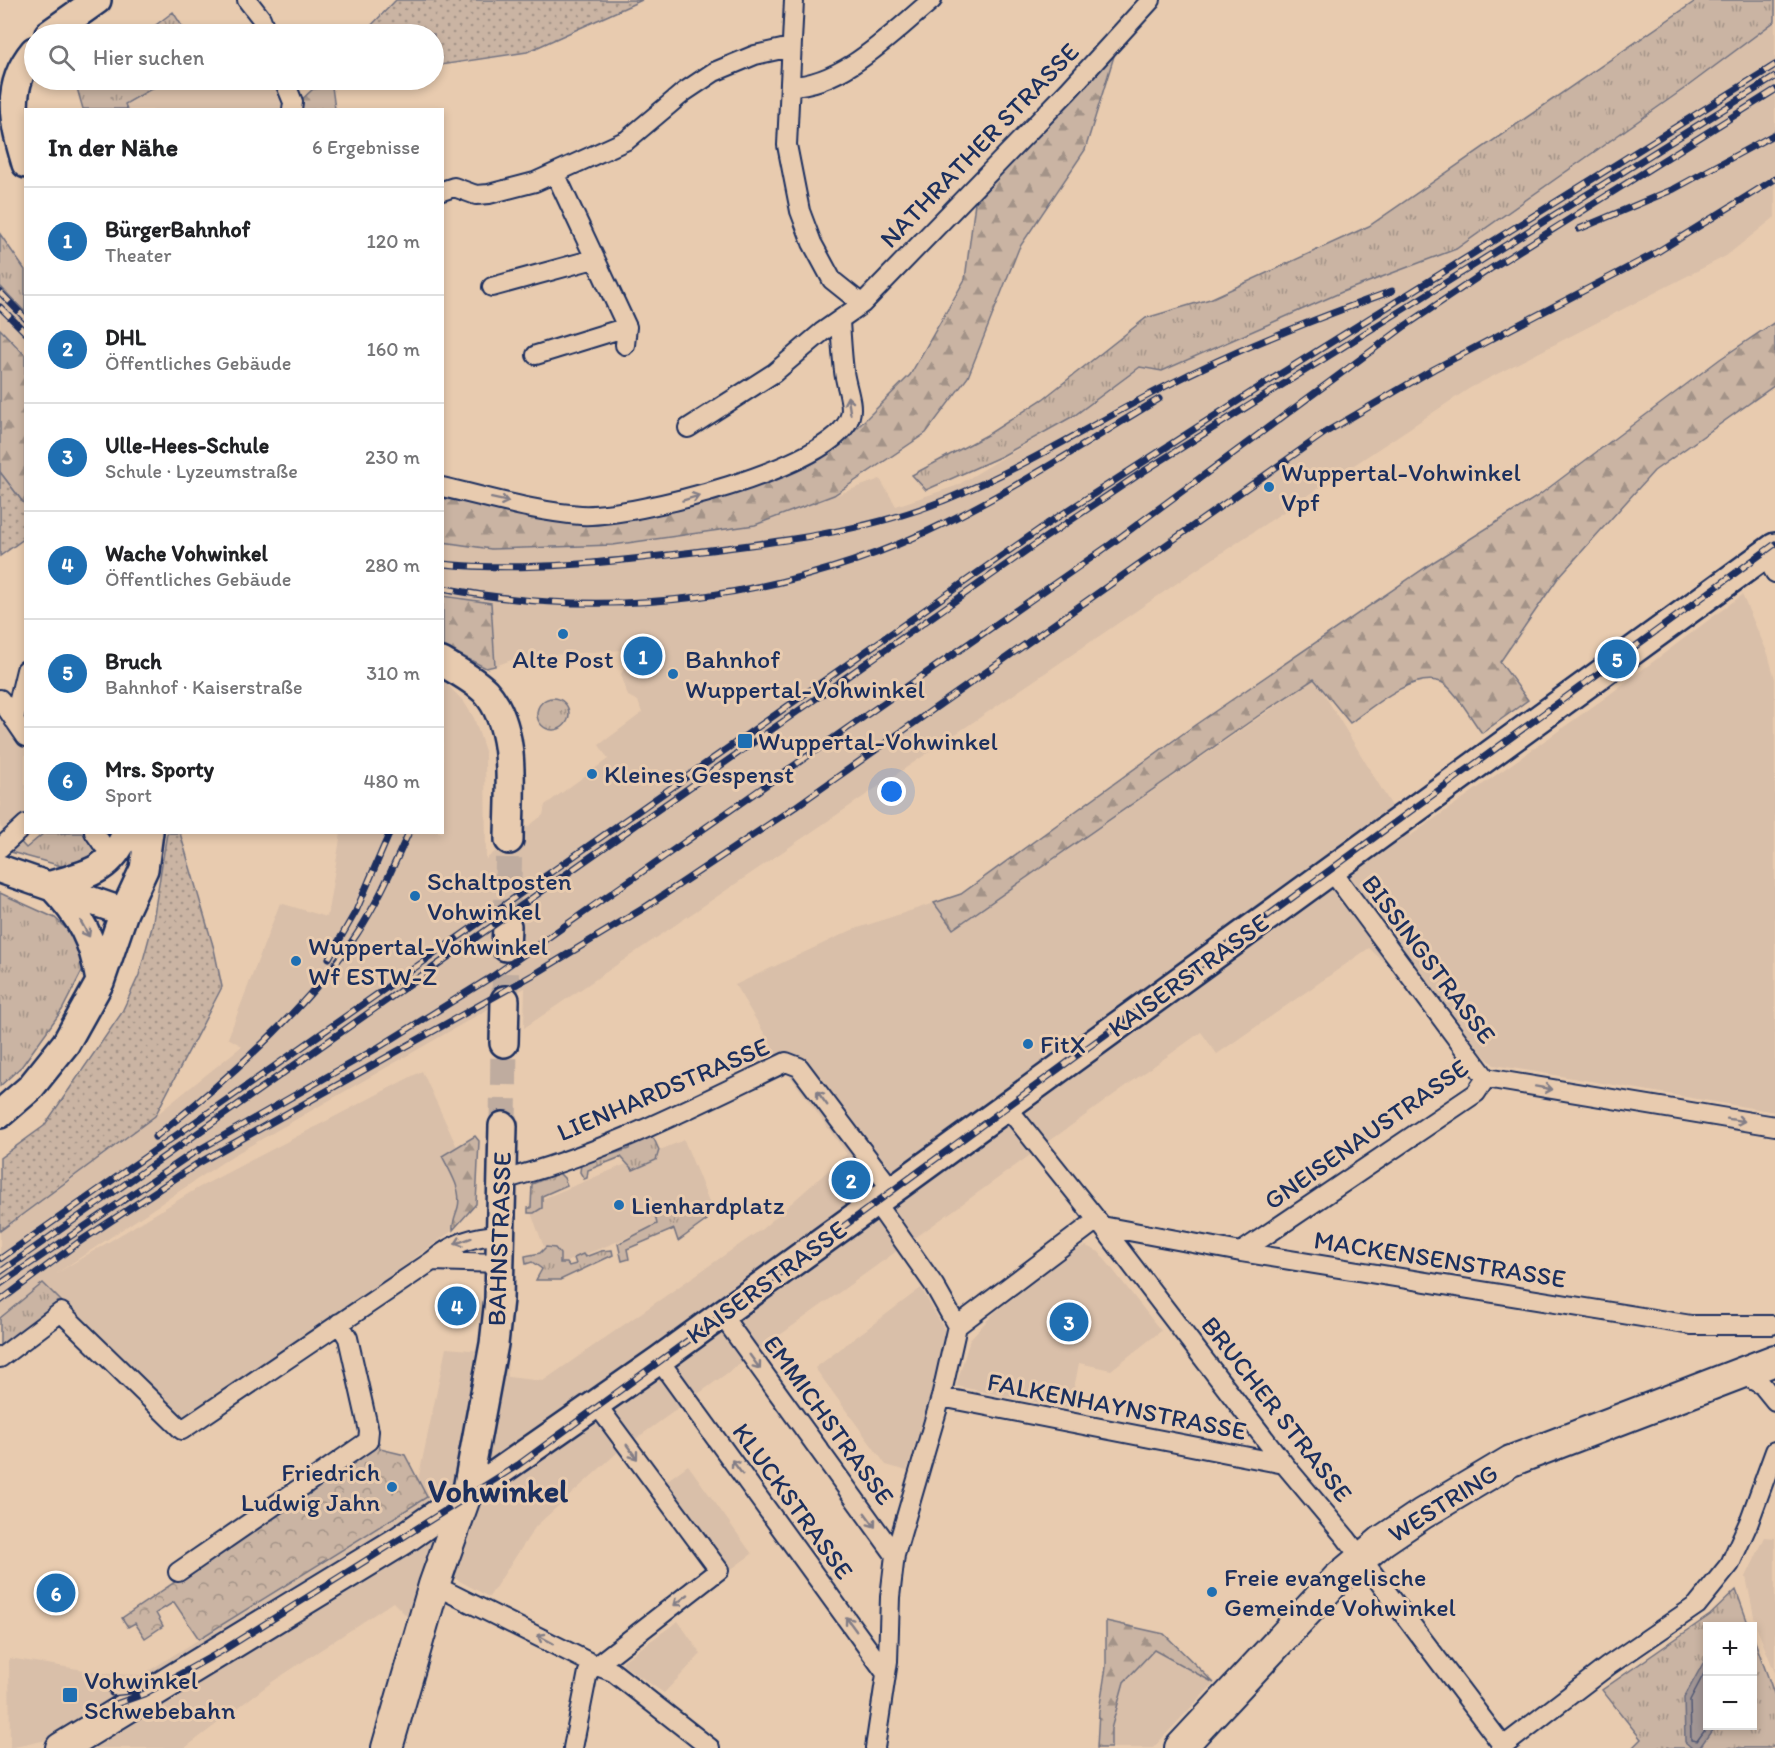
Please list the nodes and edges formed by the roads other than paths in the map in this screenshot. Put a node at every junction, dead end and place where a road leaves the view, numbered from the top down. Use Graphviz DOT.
graph roads {
  1 [pos="97,0"];
  2 [pos="247,0"];
  3 [pos="794,0"];
  4 [pos="932,0"];
  5 [pos="1151,0"];
  6 [pos="63,24"];
  7 [pos="263,24"];
  8 [pos="791,47"];
  9 [pos="24,68"];
  10 [pos="790,86"];
  11 [pos="288,90"];
  12 [pos="292,108"];
  13 [pos="24,156"];
  14 [pos="555,173"];
  15 [pos="444,190"];
  16 [pos="594,259"];
  17 [pos="492,287"];
  18 [pos="862,303"];
  19 [pos="840,321"];
  20 [pos="536,355"];
  21 [pos="688,428"];
  22 [pos="444,487"];
  23 [pos="1771,558"];
  24 [pos="444,663"];
  25 [pos="24,678"];
  26 [pos="0,699"];
  27 [pos="14,720"];
  28 [pos="24,734"];
  29 [pos="24,826"];
  30 [pos="126,834"];
  31 [pos="134,834"];
  32 [pos="149,834"];
  33 [pos="509,840"];
  34 [pos="0,848"];
  35 [pos="0,869"];
  36 [pos="1331,870"];
  37 [pos="51,885"];
  38 [pos="124,912"];
  39 [pos="100,982"];
  40 [pos="505,1000"];
  41 [pos="504,1043"];
  42 [pos="1486,1078"];
  43 [pos="1007,1107"];
  44 [pos="0,1114"];
  45 [pos="503,1126"];
  46 [pos="1775,1126"];
  47 [pos="502,1179"];
  48 [pos="884,1196"];
  49 [pos="1100,1223"];
  50 [pos="500,1234"];
  51 [pos="1241,1252"];
  52 [pos="432,1261"];
  53 [pos="500,1263"];
  54 [pos="721,1314"];
  55 [pos="339,1323"];
  56 [pos="1772,1325"];
  57 [pos="957,1326"];
  58 [pos="0,1358"];
  59 [pos="659,1360"];
  60 [pos="1775,1360"];
  61 [pos="1740,1373"];
  62 [pos="941,1397"];
  63 [pos="1775,1401"];
  64 [pos="597,1405"];
  65 [pos="1775,1451"];
  66 [pos="1284,1464"];
  67 [pos="466,1495"];
  68 [pos="895,1555"];
  69 [pos="1361,1557"];
  70 [pos="178,1572"];
  71 [pos="434,1585"];
  72 [pos="597,1666"];
  73 [pos="885,1672"];
  74 [pos="68,1746"];
  75 [pos="1502,1747"];
  76 [pos="387,1748"];
  77 [pos="573,1748"];
  78 [pos="710,1748"];
  79 [pos="875,1748"];
  80 [pos="1180,1748"];
  1 -- 6 [label="main road"];
  2 -- 7 [label="street"];
  3 -- 8 [label="street"];
  4 -- 10 [label="street"];
  5 -- 18 [label="street, NATHRATHER STRASSE"];
  8 -- 10 [label="street"];
  8 -- 14 [label="street"];
  9 -- 13 [label="main road"];
  10 -- 18 [label="street"];
  11 -- 12 [label="street"];
  14 -- 15 [label="street"];
  14 -- 16 [label="street"];
  16 -- 17 [label="street"];
  16 -- 20 [label="street"];
  18 -- 19 [label="street, NATHRATHER STRASSE"];
  19 -- 21 [label="street, NATHRATHER STRASSE"];
  22 -- 19 [label="street, one-way"];
  23 -- 36 [label="main road, KAISERSTRASSE"];
  24 -- 33 [label="main road"];
  25 -- 27 [label="street"];
  26 -- 27 [label="street"];
  27 -- 28 [label="street"];
  29 -- 34 [label="street"];
  30 -- 37 [label="main road"];
  31 -- 38 [label="main road"];
  32 -- 38 [label="main road"];
  35 -- 37 [label="main road"];
  36 -- 42 [label="street, BISSINGSTRASSE"];
  36 -- 43 [label="main road, KAISERSTRASSE"];
  37 -- 38 [label="main road"];
  37 -- 39 [label="main road, one-way"];
  38 -- 39 [label="main road"];
  39 -- 44 [label="main road"];
  40 -- 41 [label="main road"];
  42 -- 46 [label="street, GNEISENAUSTRASSE, one-way"];
  42 -- 51 [label="street, GNEISENAUSTRASSE"];
  43 -- 48 [label="main road, KAISERSTRASSE"];
  43 -- 49 [label="street, BRUCHER STRASSE"];
  45 -- 47 [label="main road, BAHNSTRASSE"];
  48 -- 47 [label="street, LIENHARDSTRASSE, one-way"];
  47 -- 50 [label="main road, BAHNSTRASSE"];
  48 -- 54 [label="main road, KAISERSTRASSE"];
  48 -- 57 [label="street, LIENHARDSTRASSE"];
  49 -- 51 [label="street, MACKENSENSTRASSE"];
  49 -- 57 [label="street"];
  49 -- 66 [label="street, BRUCHER STRASSE"];
  50 -- 52 [label="street, one-way"];
  50 -- 53 [label="main road, BAHNSTRASSE"];
  51 -- 56 [label="street, MACKENSENSTRASSE"];
  52 -- 53 [label="street"];
  52 -- 55 [label="street"];
  53 -- 67 [label="main road, BAHNSTRASSE"];
  54 -- 59 [label="main road, KAISERSTRASSE"];
  54 -- 68 [label="street, EMMICHSTRASSE, one-way"];
  55 -- 58 [label="street"];
  55 -- 70 [label="street"];
  57 -- 62 [label="street"];
  59 -- 64 [label="main road, KAISERSTRASSE"];
  73 -- 59 [label="street, KLUCKSTRASSE, one-way"];
  60 -- 61 [label="main road, WESTRING"];
  61 -- 63 [label="street"];
  61 -- 69 [label="main road, WESTRING"];
  62 -- 66 [label="street, FALKENHAYNSTRASSE"];
  62 -- 68 [label="street"];
  64 -- 67 [label="main road, KAISERSTRASSE"];
  64 -- 72 [label="street, one-way"];
  65 -- 75 [label="street"];
  66 -- 69 [label="street, BRUCHER STRASSE"];
  67 -- 71 [label="main road"];
  67 -- 74 [label="main road"];
  68 -- 73 [label="street"];
  69 -- 75 [label="street, BRUCHER STRASSE"];
  69 -- 80 [label="main road, WESTRING"];
  72 -- 71 [label="street, one-way"];
  71 -- 76 [label="main road"];
  72 -- 77 [label="street"];
  72 -- 78 [label="street"];
  73 -- 79 [label="street"];
}
